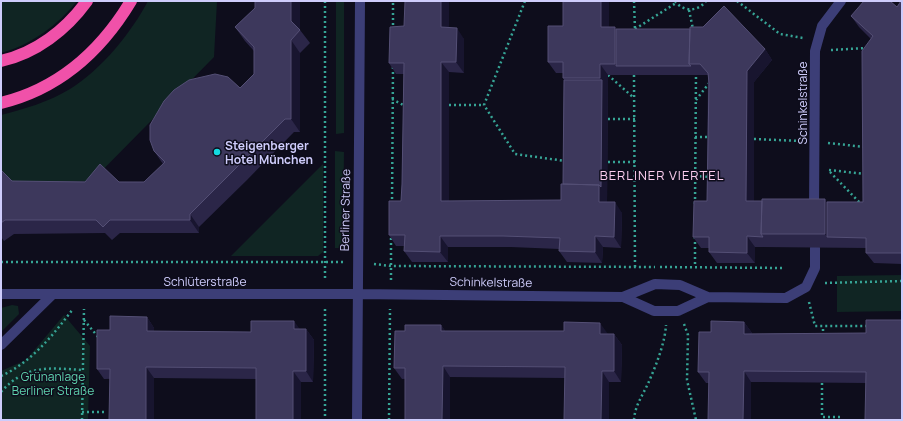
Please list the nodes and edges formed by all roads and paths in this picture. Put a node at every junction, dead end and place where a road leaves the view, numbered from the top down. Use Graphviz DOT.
graph roads {
  1 [pos="86,1"];
  2 [pos="131,1"];
  3 [pos="325,1"];
  4 [pos="360,1"];
  5 [pos="393,1"];
  6 [pos="525,1"];
  7 [pos="634,1"];
  8 [pos="706,1"];
  9 [pos="737,1"];
  10 [pos="841,1"];
  11 [pos="676,2"];
  12 [pos="689,10"];
  13 [pos="635,29"];
  14 [pos="393,31"];
  15 [pos="694,31"];
  16 [pos="635,34"];
  17 [pos="816,46"];
  18 [pos="873,48"];
  19 [pos="1,61"];
  20 [pos="393,61"];
  21 [pos="696,74"];
  22 [pos="608,75"];
  23 [pos="634,75"];
  24 [pos="712,80"];
  25 [pos="392,99"];
  26 [pos="635,99"];
  27 [pos="695,100"];
  28 [pos="1,103"];
  29 [pos="484,105"];
  30 [pos="411,106"];
  31 [pos="449,106"];
  32 [pos="608,119"];
  33 [pos="635,119"];
  34 [pos="695,137"];
  35 [pos="716,138"];
  36 [pos="754,139"];
  37 [pos="814,142"];
  38 [pos="870,148"];
  39 [pos="569,162"];
  40 [pos="608,162"];
  41 [pos="635,162"];
  42 [pos="814,169"];
  43 [pos="828,170"];
  44 [pos="870,174"];
  45 [pos="695,176"];
  46 [pos="716,177"];
  47 [pos="695,207"];
  48 [pos="865,208"];
  49 [pos="392,210"];
  50 [pos="814,212"];
  51 [pos="695,230"];
  52 [pos="391,234"];
  53 [pos="815,248"];
  54 [pos="1,262"];
  55 [pos="324,262"];
  56 [pos="357,262"];
  57 [pos="391,266"];
  58 [pos="635,267"];
  59 [pos="696,267"];
  60 [pos="783,268"];
  61 [pos="902,281"];
  62 [pos="807,285"];
  63 [pos="1,294"];
  64 [pos="53,294"];
  65 [pos="85,294"];
  66 [pos="325,294"];
  67 [pos="358,294"];
  68 [pos="390,294"];
  69 [pos="708,296"];
  70 [pos="623,297"];
  71 [pos="673,311"];
  72 [pos="84,320"];
  73 [pos="823,326"];
  74 [pos="870,326"];
  75 [pos="823,339"];
  76 [pos="103,343"];
  77 [pos="1,345"];
  78 [pos="83,370"];
  79 [pos="1,376"];
  80 [pos="822,383"];
  81 [pos="1,392"];
  82 [pos="82,412"];
  83 [pos="106,412"];
  84 [pos="82,420"];
  85 [pos="325,420"];
  86 [pos="357,420"];
  87 [pos="389,420"];
  88 [pos="634,420"];
  89 [pos="696,420"];
  90 [pos="841,420"];
  1 -- 19 [label="highway"];
  2 -- 28 [label="highway"];
  3 -- 55 [label="path"];
  4 -- 56 [label="street, Berliner Straße"];
  5 -- 14 [label="path"];
  6 -- 29 [label="path"];
  7 -- 13 [label="path"];
  8 -- 12 [label="path"];
  9 -- 17 [label="path"];
  10 -- 17 [label="street, Schinkelstraße"];
  11 -- 12 [label="path"];
  11 -- 13 [label="path"];
  12 -- 15 [label="path"];
  13 -- 16 [label="path"];
  17 -- 18 [label="path"];
  17 -- 37 [label="street, Schinkelstraße"];
  20 -- 25 [label="path"];
  21 -- 27 [label="path"];
  22 -- 26 [label="path"];
  23 -- 26 [label="path"];
  24 -- 27 [label="path"];
  25 -- 30 [label="path"];
  25 -- 49 [label="path"];
  26 -- 33 [label="path"];
  27 -- 34 [label="path"];
  29 -- 31 [label="path"];
  29 -- 39 [label="path"];
  32 -- 33 [label="path"];
  33 -- 41 [label="path"];
  34 -- 35 [label="path"];
  34 -- 45 [label="path"];
  36 -- 37 [label="path"];
  37 -- 38 [label="path"];
  37 -- 42 [label="street, Schinkelstraße"];
  40 -- 41 [label="path"];
  41 -- 58 [label="path"];
  42 -- 43 [label="path"];
  42 -- 50 [label="street, Schinkelstraße"];
  43 -- 44 [label="path"];
  43 -- 48 [label="path"];
  45 -- 46 [label="path"];
  45 -- 47 [label="path"];
  51 -- 59 [label="path"];
  52 -- 57 [label="path"];
  53 -- 62 [label="street"];
  54 -- 55 [label="path"];
  55 -- 56 [label="path"];
  55 -- 66 [label="path"];
  56 -- 67 [label="street, Berliner Straße"];
  57 -- 58 [label="path"];
  57 -- 68 [label="path"];
  58 -- 59 [label="path"];
  59 -- 60 [label="path"];
  61 -- 62 [label="path"];
  62 -- 69 [label="street, Schinkelstraße"];
  62 -- 73 [label="path"];
  63 -- 64 [label="street, Schlüterstraße"];
  64 -- 65 [label="street, Schlüterstraße"];
  64 -- 77 [label="street"];
  65 -- 66 [label="street, Schlüterstraße"];
  65 -- 72 [label="path"];
  65 -- 79 [label="path"];
  66 -- 67 [label="street, Schlüterstraße"];
  66 -- 85 [label="path"];
  67 -- 68 [label="street, Schinkelstraße"];
  67 -- 86 [label="street, Berliner Straße"];
  68 -- 70 [label="street, Schinkelstraße"];
  68 -- 87 [label="path"];
  69 -- 70 [label="street, Schinkelstraße"];
  69 -- 71 [label="street, Schinkelstraße"];
  70 -- 71 [label="street, Schinkelstraße"];
  71 -- 88 [label="path"];
  71 -- 89 [label="path"];
  72 -- 76 [label="path"];
  72 -- 78 [label="path"];
  73 -- 74 [label="path"];
  73 -- 75 [label="path"];
  78 -- 81 [label="path"];
  78 -- 82 [label="path"];
  80 -- 90 [label="path"];
  82 -- 83 [label="path"];
  82 -- 84 [label="path"];
}
